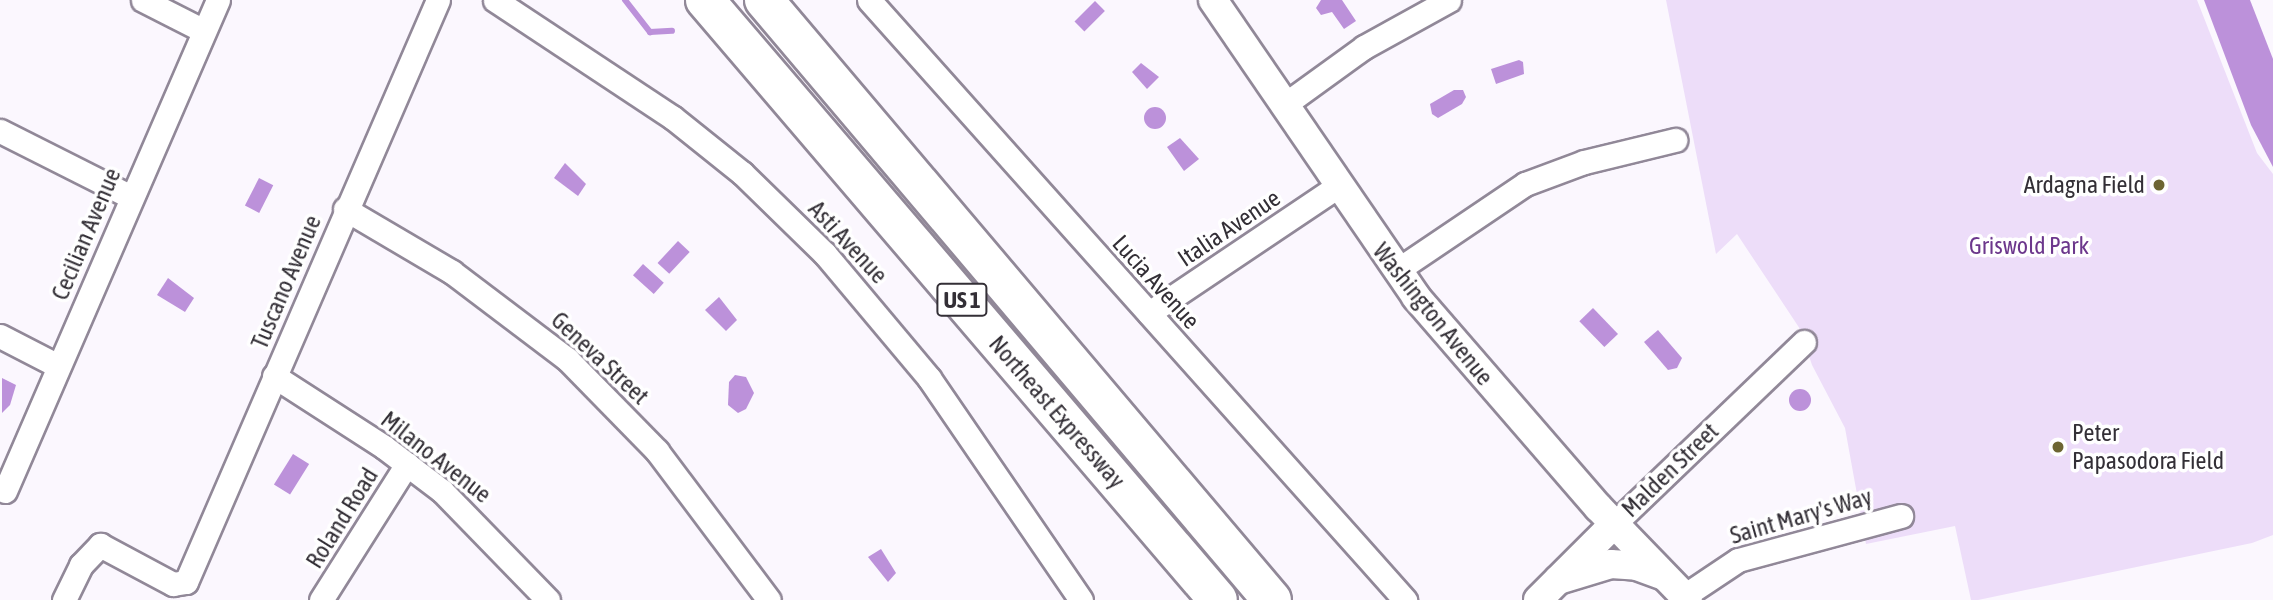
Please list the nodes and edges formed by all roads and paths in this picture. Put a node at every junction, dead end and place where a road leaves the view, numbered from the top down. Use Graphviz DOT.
graph roads {
  1 [pos="143,0"];
  2 [pos="218,0"];
  3 [pos="438,0"];
  4 [pos="495,0"];
  5 [pos="705,0"];
  6 [pos="764,0"];
  7 [pos="869,0"];
  8 [pos="1213,0"];
  9 [pos="1448,0"];
  10 [pos="204,32"];
  11 [pos="1284,105"];
  12 [pos="0,131"];
  13 [pos="1675,140"];
  14 [pos="1338,186"];
  15 [pos="131,197"];
  16 [pos="345,209"];
  17 [pos="1396,271"];
  18 [pos="1150,313"];
  19 [pos="0,336"];
  20 [pos="1804,342"];
  21 [pos="58,366"];
  22 [pos="274,376"];
  23 [pos="407,464"];
  24 [pos="5,491"];
  25 [pos="1900,516"];
  26 [pos="1614,524"];
  27 [pos="1558,580"];
  28 [pos="1679,591"];
  29 [pos="64,600"];
  30 [pos="321,600"];
  31 [pos="548,600"];
  32 [pos="769,600"];
  33 [pos="1081,600"];
  34 [pos="1218,600"];
  35 [pos="1272,600"];
  36 [pos="1405,600"];
  37 [pos="1538,600"];
  1 -- 10 [label="street"];
  2 -- 10 [label="street, Cecilian Avenue"];
  3 -- 16 [label="street, Tuscano Avenue"];
  4 -- 33 [label="street, Asti Avenue"];
  5 -- 34 [label="highway, Northeast Expressway / US 1"];
  6 -- 35 [label="highway, Northeast Expressway / US 1"];
  7 -- 18 [label="street, Lucia Avenue"];
  8 -- 11 [label="street, Washington Avenue"];
  9 -- 11 [label="street"];
  10 -- 15 [label="street, Cecilian Avenue"];
  11 -- 14 [label="street, Washington Avenue"];
  12 -- 15 [label="street"];
  13 -- 17 [label="street"];
  14 -- 17 [label="street, Washington Avenue"];
  14 -- 18 [label="street, Italia Avenue"];
  15 -- 21 [label="street, Cecilian Avenue"];
  16 -- 22 [label="street, Tuscano Avenue"];
  16 -- 32 [label="street, Geneva Street"];
  17 -- 26 [label="street, Washington Avenue"];
  18 -- 36 [label="street, Lucia Avenue"];
  19 -- 21 [label="street"];
  20 -- 26 [label="street, Malden Street"];
  21 -- 24 [label="street, Cecilian Avenue"];
  22 -- 23 [label="street, Milano Avenue"];
  22 -- 29 [label="street, Tuscano Avenue"];
  23 -- 30 [label="street, Roland Road"];
  23 -- 31 [label="street, Milano Avenue"];
  25 -- 28 [label="street, Saint Mary's Way"];
  26 -- 27 [label="street, Malden Street"];
  26 -- 28 [label="street, Washington Avenue"];
  27 -- 28 [label="street"];
  27 -- 37 [label="street, Malden Street"];
}
